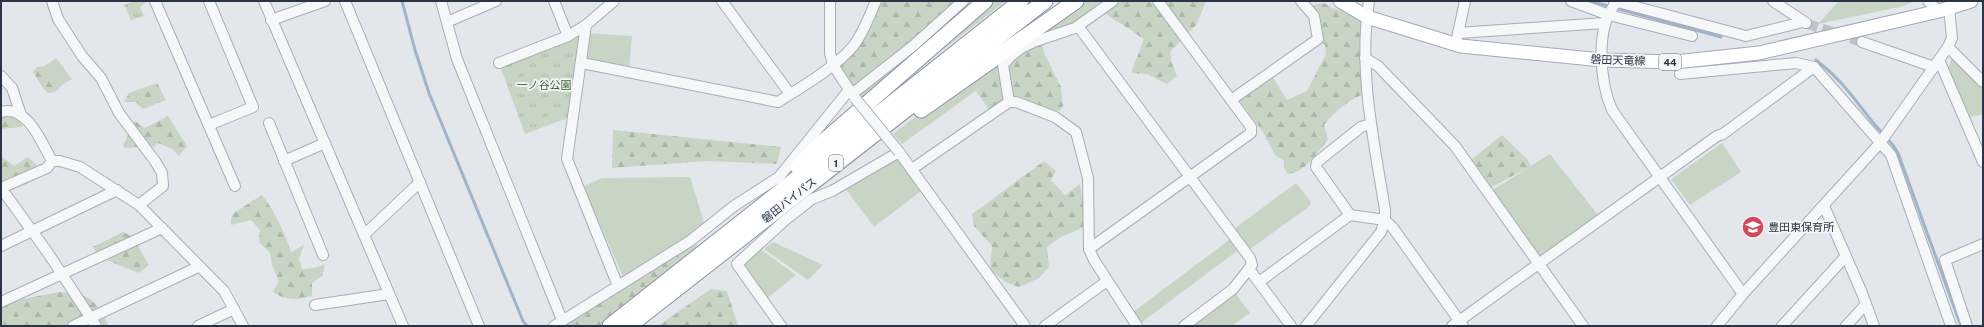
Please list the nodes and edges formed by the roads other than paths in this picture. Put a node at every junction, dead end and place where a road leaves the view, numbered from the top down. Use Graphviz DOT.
graph roads {
  1 [pos="52,1"];
  2 [pos="155,1"];
  3 [pos="209,1"];
  4 [pos="264,1"];
  5 [pos="325,1"];
  6 [pos="344,1"];
  7 [pos="441,1"];
  8 [pos="496,1"];
  9 [pos="554,1"];
  10 [pos="614,1"];
  11 [pos="722,1"];
  12 [pos="830,1"];
  13 [pos="876,1"];
  14 [pos="963,1"];
  15 [pos="985,1"];
  16 [pos="1021,1"];
  17 [pos="1045,1"];
  18 [pos="1076,1"];
  19 [pos="1113,1"];
  20 [pos="1158,1"];
  21 [pos="1301,1"];
  22 [pos="1340,1"];
  23 [pos="1369,1"];
  24 [pos="1465,1"];
  25 [pos="1572,1"];
  26 [pos="1773,1"];
  27 [pos="1928,1"];
  28 [pos="1971,1"];
  29 [pos="1613,9"];
  30 [pos="1944,9"];
  31 [pos="1367,17"];
  32 [pos="271,20"];
  33 [pos="447,22"];
  34 [pos="586,25"];
  35 [pos="1078,26"];
  36 [pos="568,36"];
  37 [pos="1692,36"];
  38 [pos="1457,39"];
  39 [pos="1862,42"];
  40 [pos="1948,47"];
  41 [pos="1365,58"];
  42 [pos="1602,60"];
  43 [pos="499,63"];
  44 [pos="582,63"];
  45 [pos="1937,64"];
  46 [pos="833,65"];
  47 [pos="1814,67"];
  48 [pos="1680,74"];
  49 [pos="1,76"];
  50 [pos="1983,82"];
  51 [pos="790,94"];
  52 [pos="852,94"];
  53 [pos="1231,100"];
  54 [pos="1010,102"];
  55 [pos="1,112"];
  56 [pos="21,114"];
  57 [pos="269,123"];
  58 [pos="1371,124"];
  59 [pos="209,125"];
  60 [pos="325,143"];
  61 [pos="1880,143"];
  62 [pos="899,152"];
  63 [pos="52,161"];
  64 [pos="284,161"];
  65 [pos="1983,162"];
  66 [pos="912,169"];
  67 [pos="1190,177"];
  68 [pos="1660,177"];
  69 [pos="420,182"];
  70 [pos="235,186"];
  71 [pos="1,188"];
  72 [pos="117,190"];
  73 [pos="139,205"];
  74 [pos="1824,206"];
  75 [pos="770,207"];
  76 [pos="1350,215"];
  77 [pos="1385,220"];
  78 [pos="162,228"];
  79 [pos="33,232"];
  80 [pos="364,234"];
  81 [pos="1983,244"];
  82 [pos="1,246"];
  83 [pos="1089,249"];
  84 [pos="323,255"];
  85 [pos="1846,256"];
  86 [pos="1539,264"];
  87 [pos="198,267"];
  88 [pos="1249,269"];
  89 [pos="61,275"];
  90 [pos="1107,281"];
  91 [pos="1259,282"];
  92 [pos="618,286"];
  93 [pos="389,294"];
  94 [pos="1743,294"];
  95 [pos="1,302"];
  96 [pos="1866,304"];
  97 [pos="315,305"];
  98 [pos="234,309"];
  99 [pos="562,320"];
  100 [pos="93,322"];
  101 [pos="1458,324"];
  102 [pos="73,326"];
  103 [pos="198,326"];
  104 [pos="243,326"];
  105 [pos="403,326"];
  106 [pos="480,326"];
  107 [pos="554,326"];
  108 [pos="610,326"];
  109 [pos="629,326"];
  110 [pos="781,326"];
  111 [pos="1025,326"];
  112 [pos="1045,326"];
  113 [pos="1138,326"];
  114 [pos="1184,326"];
  115 [pos="1291,326"];
  116 [pos="1306,326"];
  117 [pos="1583,326"];
  118 [pos="1718,326"];
  119 [pos="1782,326"];
  120 [pos="1846,326"];
  121 [pos="1874,326"];
  122 [pos="1951,326"];
  123 [pos="1967,326"];
  1 -- 73 [label="street"];
  2 -- 59 [label="street"];
  3 -- 59 [label="street"];
  4 -- 32 [label="street"];
  5 -- 32 [label="street"];
  6 -- 69 [label="street"];
  7 -- 33 [label="street"];
  8 -- 33 [label="street"];
  9 -- 36 [label="street"];
  10 -- 34 [label="street"];
  11 -- 51 [label="street"];
  12 -- 46 [label="street"];
  13 -- 46 [label="street"];
  14 -- 52 [label="street"];
  15 -- 75 [label="highway"];
  16 -- 75 [label="highway, 磐田バイパス / 1"];
  17 -- 75 [label="highway, 磐田バイパス / 1"];
  18 -- 75 [label="highway, 1"];
  19 -- 35 [label="street"];
  20 -- 53 [label="street"];
  21 -- 53 [label="street"];
  22 -- 31 [label="main road, 磐田天竜線 / 44"];
  23 -- 31 [label="street"];
  24 -- 38 [label="street"];
  25 -- 29 [label="street"];
  26 -- 29 [label="street"];
  27 -- 30 [label="street"];
  28 -- 30 [label="main road, 磐田天竜線 / 44"];
  29 -- 37 [label="street"];
  29 -- 38 [label="street"];
  29 -- 42 [label="street"];
  30 -- 40 [label="street"];
  30 -- 42 [label="main road, 磐田天竜線 / 44"];
  31 -- 38 [label="main road, 磐田天竜線 / 44"];
  31 -- 41 [label="street"];
  32 -- 60 [label="street"];
  33 -- 99 [label="street"];
  34 -- 36 [label="street"];
  34 -- 44 [label="street"];
  35 -- 54 [label="street"];
  35 -- 67 [label="street"];
  36 -- 43 [label="street"];
  38 -- 42 [label="main road, 磐田天竜線 / 44"];
  39 -- 45 [label="street"];
  40 -- 45 [label="street"];
  40 -- 50 [label="street"];
  41 -- 58 [label="street"];
  41 -- 86 [label="street"];
  42 -- 68 [label="street"];
  44 -- 51 [label="street"];
  44 -- 92 [label="street"];
  45 -- 61 [label="street"];
  45 -- 65 [label="street"];
  46 -- 51 [label="street"];
  46 -- 52 [label="street"];
  47 -- 48 [label="street"];
  47 -- 61 [label="street"];
  47 -- 68 [label="street"];
  49 -- 56 [label="street"];
  52 -- 62 [label="street, bridge"];
  52 -- 92 [label="street"];
  53 -- 67 [label="street"];
  54 -- 66 [label="street"];
  54 -- 83 [label="street"];
  55 -- 56 [label="street"];
  56 -- 63 [label="street"];
  57 -- 64 [label="street"];
  58 -- 76 [label="street"];
  58 -- 77 [label="street"];
  59 -- 70 [label="street"];
  60 -- 64 [label="street"];
  60 -- 80 [label="street"];
  61 -- 74 [label="street"];
  61 -- 122 [label="street"];
  62 -- 66 [label="street"];
  62 -- 110 [label="street"];
  63 -- 71 [label="street"];
  63 -- 72 [label="street"];
  64 -- 84 [label="street"];
  66 -- 111 [label="street"];
  67 -- 83 [label="street"];
  67 -- 88 [label="street"];
  68 -- 86 [label="street"];
  68 -- 94 [label="street"];
  69 -- 80 [label="street"];
  69 -- 106 [label="street"];
  71 -- 79 [label="street"];
  72 -- 73 [label="street"];
  72 -- 79 [label="street"];
  73 -- 78 [label="street"];
  74 -- 85 [label="street"];
  74 -- 94 [label="street"];
  75 -- 108 [label="highway, 磐田バイパス / 1"];
  75 -- 109 [label="highway, 磐田バイパス / 1"];
  76 -- 77 [label="street"];
  76 -- 91 [label="street"];
  77 -- 101 [label="street"];
  77 -- 116 [label="street"];
  78 -- 87 [label="street"];
  78 -- 89 [label="street"];
  79 -- 82 [label="street"];
  79 -- 89 [label="street"];
  80 -- 93 [label="street"];
  81 -- 123 [label="street"];
  83 -- 90 [label="street"];
  85 -- 96 [label="street"];
  85 -- 119 [label="street"];
  86 -- 101 [label="street"];
  86 -- 117 [label="street"];
  87 -- 98 [label="street"];
  87 -- 100 [label="street"];
  88 -- 91 [label="street"];
  88 -- 114 [label="street"];
  89 -- 95 [label="street"];
  89 -- 100 [label="street"];
  90 -- 112 [label="street"];
  90 -- 113 [label="street"];
  91 -- 115 [label="street"];
  92 -- 99 [label="street"];
  93 -- 97 [label="street"];
  93 -- 105 [label="street"];
  94 -- 118 [label="street"];
  96 -- 120 [label="street"];
  96 -- 121 [label="street"];
  98 -- 103 [label="street"];
  98 -- 104 [label="street"];
  99 -- 107 [label="street"];
  100 -- 102 [label="street"];
}
